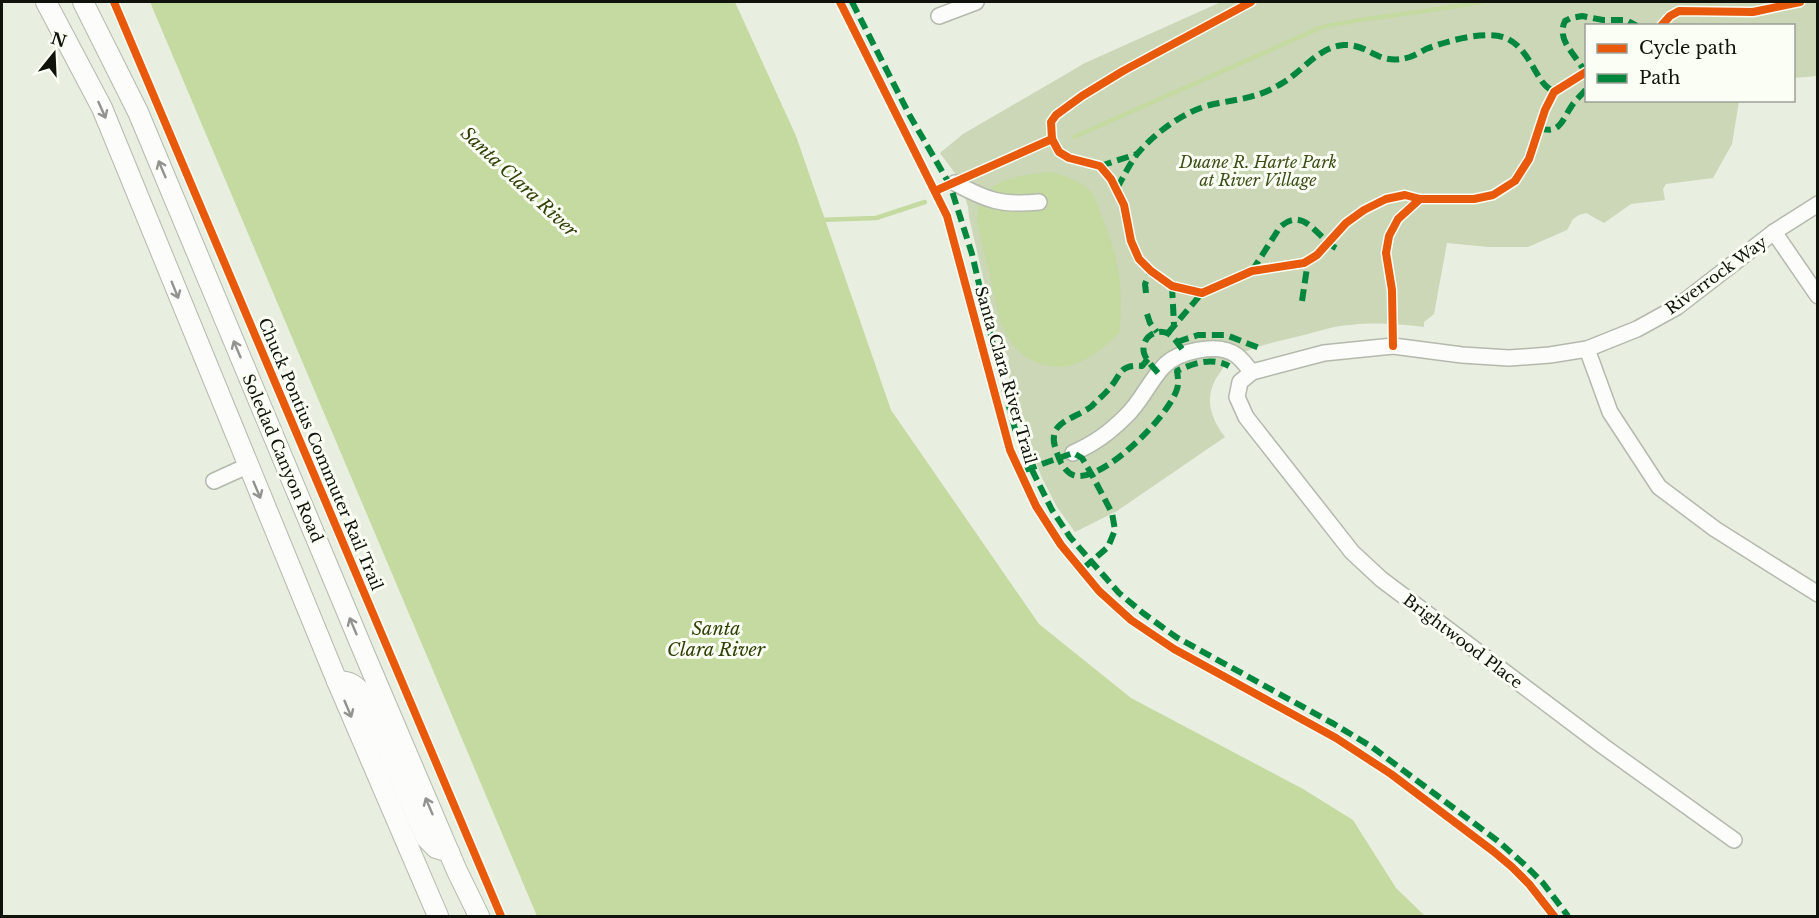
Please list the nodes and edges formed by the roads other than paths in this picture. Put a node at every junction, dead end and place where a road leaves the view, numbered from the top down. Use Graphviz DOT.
graph roads {
  1 [pos="46,2"];
  2 [pos="83,2"];
  3 [pos="975,2"];
  4 [pos="939,16"];
  5 [pos="955,183"];
  6 [pos="1039,202"];
  7 [pos="1818,204"];
  8 [pos="1774,232"];
  9 [pos="1818,296"];
  10 [pos="1587,349"];
  11 [pos="1252,372"];
  12 [pos="1073,453"];
  13 [pos="247,466"];
  14 [pos="214,481"];
  15 [pos="1818,594"];
  16 [pos="337,681"];
  17 [pos="1734,840"];
  18 [pos="449,852"];
  19 [pos="438,916"];
  20 [pos="479,916"];
  1 -- 13 [label="main road, one-way"];
  18 -- 2 [label="main road, Soledad Canyon Road, one-way"];
  3 -- 4 [label="street"];
  5 -- 6 [label="street"];
  7 -- 8 [label="street, Riverrock Way"];
  8 -- 9 [label="street"];
  8 -- 10 [label="street, Riverrock Way"];
  10 -- 11 [label="street, Riverrock Way"];
  10 -- 15 [label="street"];
  11 -- 12 [label="street"];
  11 -- 17 [label="street, Brightwood Place"];
  13 -- 14 [label="street"];
  13 -- 16 [label="main road, one-way"];
  16 -- 18 [label="main road"];
  16 -- 19 [label="main road, one-way"];
  18 -- 20 [label="main road, Soledad Canyon Road"];
}
